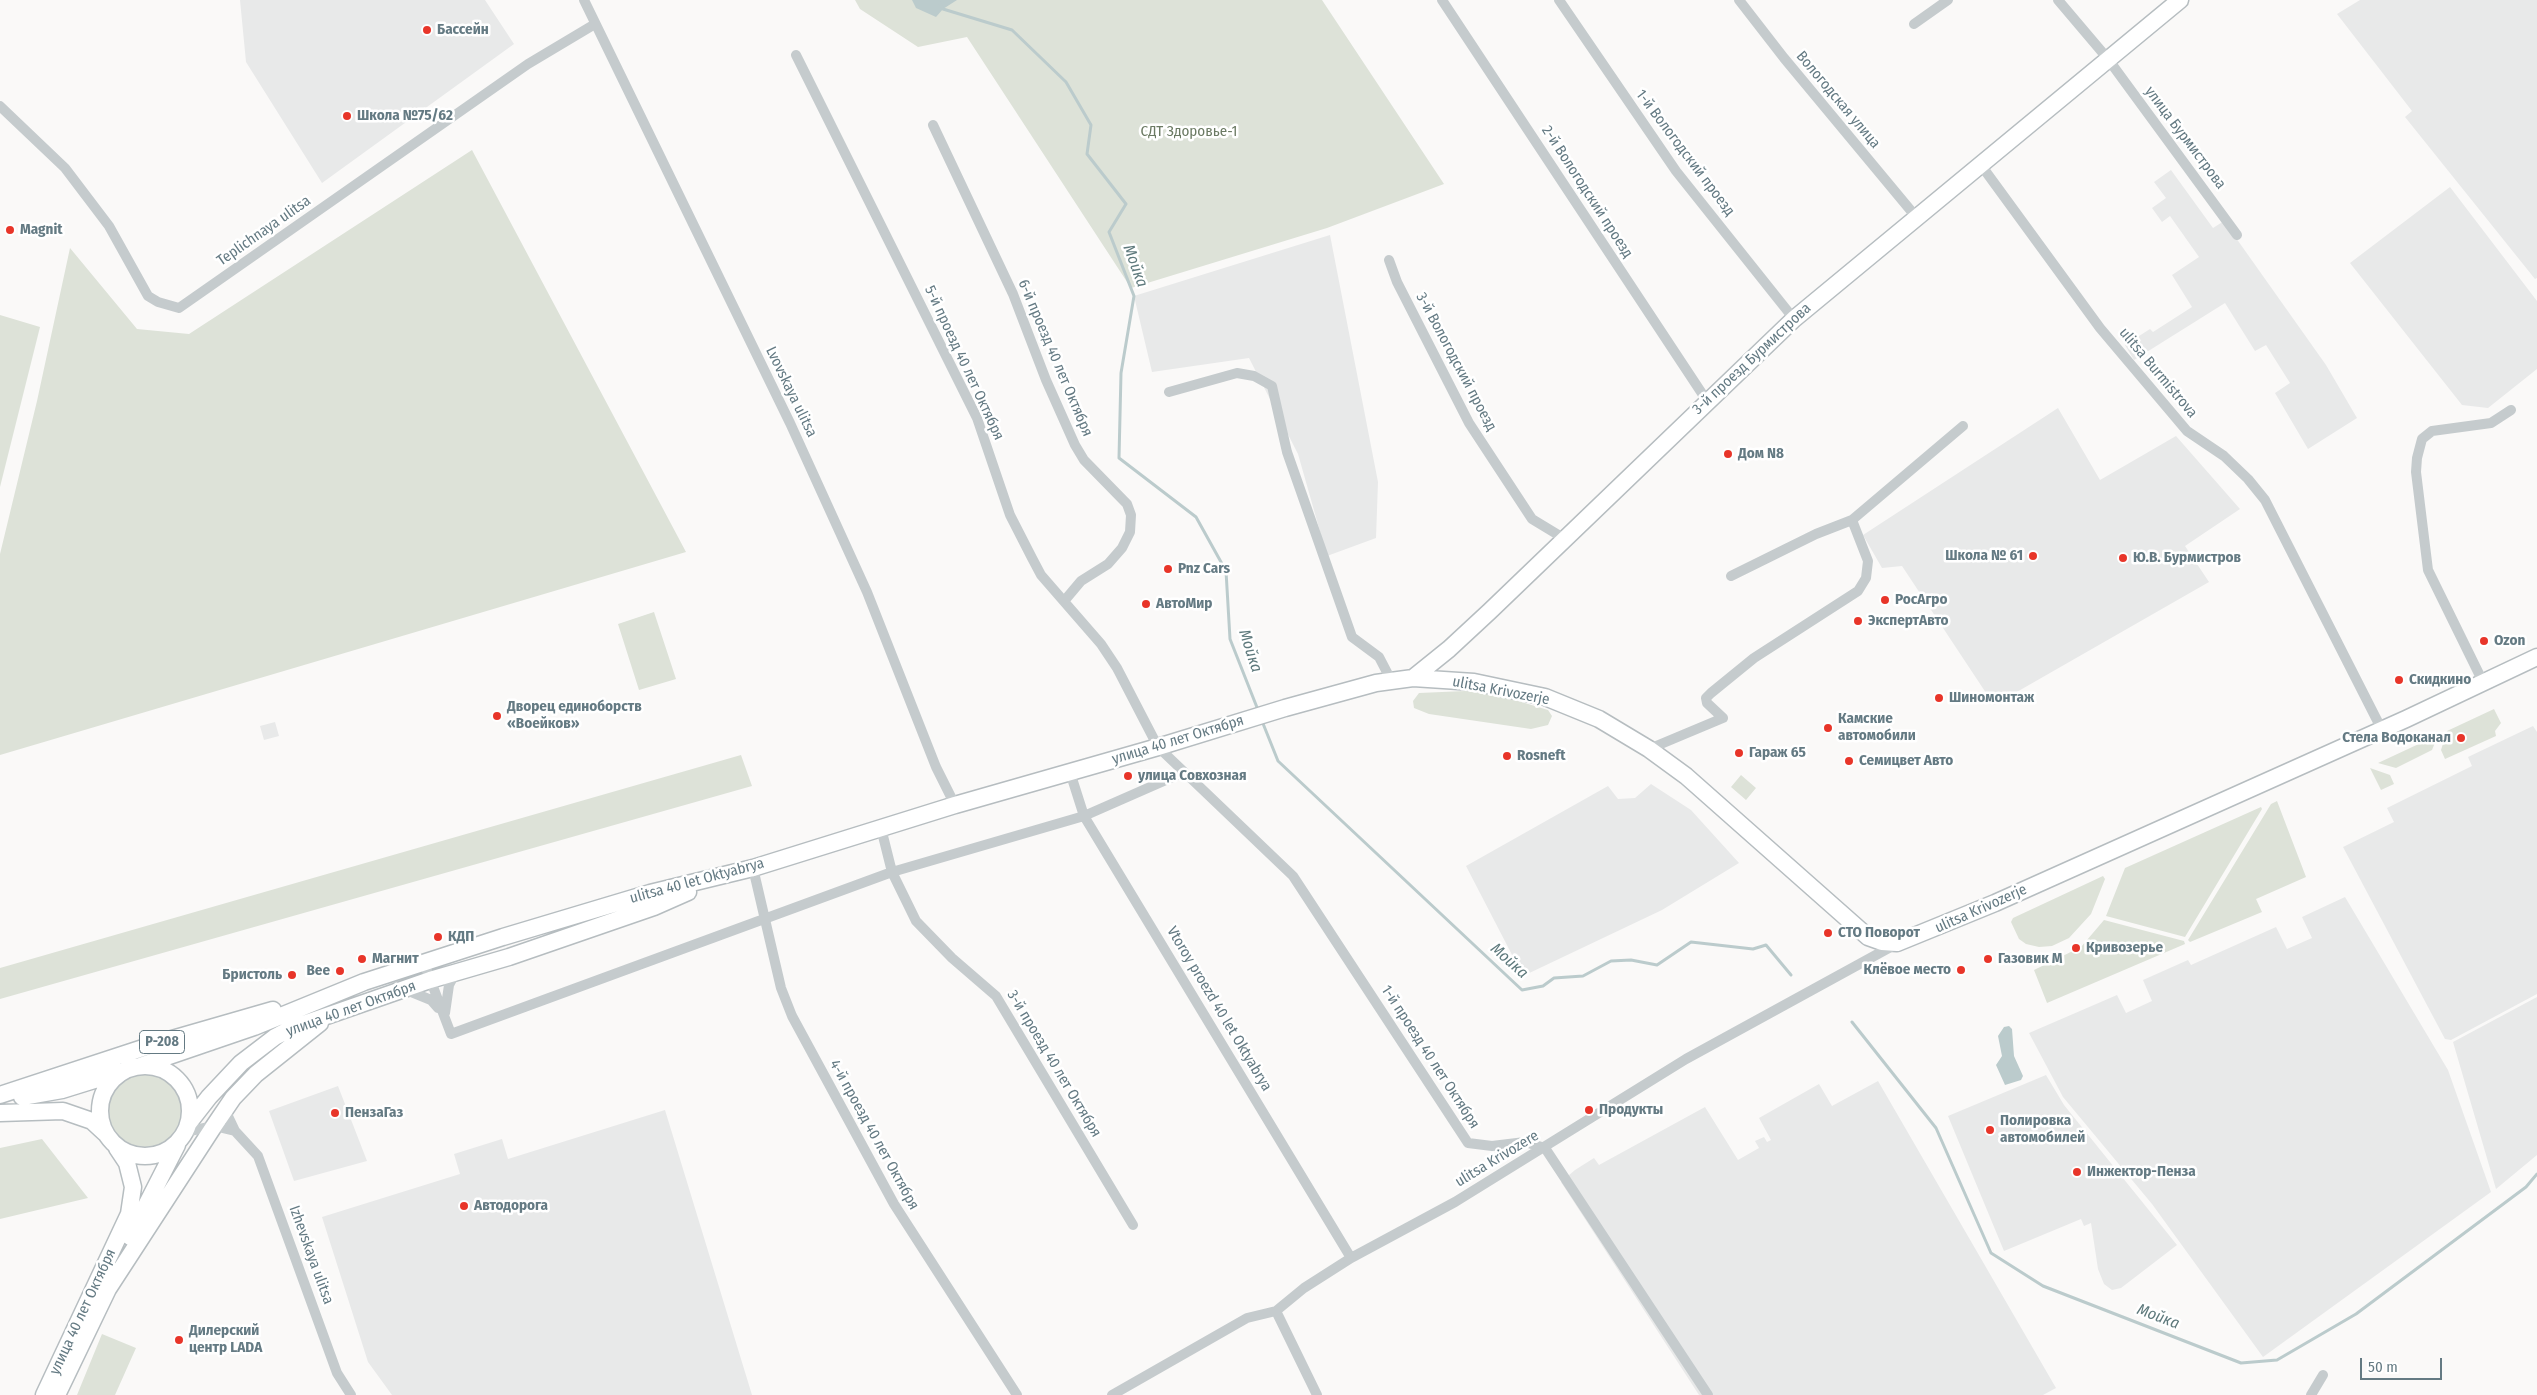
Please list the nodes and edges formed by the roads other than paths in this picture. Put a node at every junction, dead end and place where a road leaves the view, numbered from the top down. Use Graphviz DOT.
graph roads {
  1 [pos="584,0"];
  2 [pos="1442,0"];
  3 [pos="1559,0"];
  4 [pos="1739,0"];
  5 [pos="1948,0"];
  6 [pos="2058,0"];
  7 [pos="2180,0"];
  8 [pos="595,24"];
  9 [pos="1914,24"];
  10 [pos="796,55"];
  11 [pos="2108,59"];
  12 [pos="0,106"];
  13 [pos="933,125"];
  14 [pos="1981,165"];
  15 [pos="1916,218"];
  16 [pos="2237,234"];
  17 [pos="1389,260"];
  18 [pos="1794,319"];
  19 [pos="1169,392"];
  20 [pos="1706,400"];
  21 [pos="2511,410"];
  22 [pos="1963,426"];
  23 [pos="1852,520"];
  24 [pos="1565,539"];
  25 [pos="1731,576"];
  26 [pos="1065,600"];
  27 [pos="2537,657"];
  28 [pos="1413,678"];
  29 [pos="1391,680"];
  30 [pos="2483,682"];
  31 [pos="1285,708"];
  32 [pos="2381,728"];
  33 [pos="1158,747"];
  34 [pos="1649,748"];
  35 [pos="1070,772"];
  36 [pos="1182,773"];
  37 [pos="955,805"];
  38 [pos="1084,816"];
  39 [pos="881,828"];
  40 [pos="753,868"];
  41 [pos="892,872"];
  42 [pos="724,876"];
  43 [pos="765,919"];
  44 [pos="1897,943"];
  45 [pos="424,963"];
  46 [pos="456,972"];
  47 [pos="430,980"];
  48 [pos="403,989"];
  49 [pos="327,998"];
  50 [pos="334,1013"];
  51 [pos="445,1017"];
  52 [pos="132,1068"];
  53 [pos="0,1095"];
  54 [pos="0,1100"];
  55 [pos="225,1110"];
  56 [pos="0,1113"];
  57 [pos="214,1126"];
  58 [pos="235,1131"];
  59 [pos="185,1132"];
  60 [pos="110,1140"];
  61 [pos="1545,1148"];
  62 [pos="1133,1226"];
  63 [pos="1351,1258"];
  64 [pos="108,1290"];
  65 [pos="1276,1312"];
  66 [pos="2323,1375"];
  67 [pos="44,1395"];
  68 [pos="57,1395"];
  69 [pos="350,1395"];
  70 [pos="1017,1395"];
  71 [pos="1112,1395"];
  72 [pos="1317,1395"];
  73 [pos="1708,1395"];
  74 [pos="2311,1395"];
  1 -- 8 [label="street, Lvovskaya ulitsa"];
  2 -- 20 [label="street, 2-й Вологодский проезд"];
  3 -- 18 [label="street, 1-й Вологодский проезд"];
  4 -- 15 [label="street, Вологодская улица"];
  5 -- 9 [label="street"];
  6 -- 11 [label="street, улица Бурмистрова"];
  7 -- 11 [label="main road, 3-й проезд Бурмистрова"];
  8 -- 12 [label="street, Teplichnaya ulitsa"];
  8 -- 37 [label="street, Lvovskaya ulitsa"];
  10 -- 26 [label="street, 5-й проезд 40 лет Октября"];
  11 -- 14 [label="main road, 3-й проезд Бурмистрова"];
  11 -- 16 [label="street, улица Бурмистрова"];
  13 -- 26 [label="street, 6-й проезд 40 лет Октября"];
  14 -- 15 [label="main road, 3-й проезд Бурмистрова"];
  14 -- 32 [label="street, ulitsa Burmistrova"];
  15 -- 18 [label="main road, 3-й проезд Бурмистрова"];
  17 -- 24 [label="street, 3-й Вологодский проезд"];
  18 -- 20 [label="main road, 3-й проезд Бурмистрова"];
  19 -- 29 [label="street"];
  20 -- 24 [label="main road, 3-й проезд Бурмистрова"];
  21 -- 30 [label="street"];
  22 -- 23 [label="street"];
  23 -- 25 [label="street"];
  23 -- 34 [label="street"];
  24 -- 28 [label="main road, 3-й проезд Бурмистрова"];
  26 -- 33 [label="street, 5-й проезд 40 лет Октября"];
  27 -- 30 [label="main road, ulitsa Krivozerje"];
  28 -- 29 [label="main road, ulitsa Krivozerje"];
  28 -- 34 [label="main road, ulitsa Krivozerje"];
  29 -- 31 [label="main road, ulitsa Krivozerje"];
  30 -- 32 [label="main road, ulitsa Krivozerje"];
  31 -- 33 [label="main road, улица 40 лет Октября"];
  32 -- 44 [label="main road, ulitsa Krivozerje"];
  33 -- 35 [label="main road, улица 40 лет Октября"];
  33 -- 36 [label="street, 5-й проезд 40 лет Октября"];
  34 -- 44 [label="main road, ulitsa Krivozerje"];
  35 -- 37 [label="main road, ulitsa 40 let Oktyabrya"];
  35 -- 38 [label="street, Vtoroy proezd 40 let Oktyabrya"];
  36 -- 38 [label="street"];
  36 -- 61 [label="street, 1-й проезд 40 лет Октября"];
  37 -- 39 [label="main road, ulitsa 40 let Oktyabrya"];
  38 -- 41 [label="street"];
  38 -- 63 [label="street, Vtoroy proezd 40 let Oktyabrya"];
  39 -- 40 [label="main road, ulitsa 40 let Oktyabrya"];
  39 -- 41 [label="street, 3-й проезд 40 лет Октября"];
  40 -- 42 [label="main road, ulitsa 40 let Oktyabrya"];
  40 -- 43 [label="street, 4-й проезд 40 лет Октября"];
  41 -- 43 [label="street"];
  41 -- 62 [label="street, 3-й проезд 40 лет Октября"];
  42 -- 45 [label="main road, ulitsa 40 let Oktyabrya"];
  42 -- 46 [label="main road, улица 40 лет Октября"];
  43 -- 51 [label="street"];
  43 -- 70 [label="street, 4-й проезд 40 лет Октября"];
  44 -- 61 [label="street, ulitsa Krivozere"];
  45 -- 47 [label="street"];
  45 -- 49 [label="main road, ulitsa 40 let Oktyabrya"];
  46 -- 47 [label="main road, улица 40 лет Октября"];
  46 -- 51 [label="street"];
  47 -- 48 [label="main road, улица 40 лет Октября"];
  47 -- 51 [label="street"];
  48 -- 50 [label="main road, улица 40 лет Октября"];
  48 -- 51 [label="street"];
  49 -- 52 [label="main road, улица 40 лет Октября"];
  49 -- 53 [label="main road, улица 40 лет Октября / Р-208"];
  50 -- 55 [label="main road, улица 40 лет Октября"];
  50 -- 59 [label="main road, улица 40 лет Октября"];
  52 -- 54 [label="main road, улица 40 лет Октября"];
  52 -- 59 [label="main road, улица 40 лет Октября"];
  52 -- 60 [label="main road, улица 40 лет Октября"];
  55 -- 57 [label="main road, улица 40 лет Октября"];
  55 -- 58 [label="street, Izhevskaya ulitsa"];
  56 -- 60 [label="main road, улица 40 лет Октября"];
  57 -- 58 [label="street"];
  57 -- 59 [label="street"];
  57 -- 64 [label="main road, улица 40 лет Октября"];
  58 -- 69 [label="street, Izhevskaya ulitsa"];
  59 -- 60 [label="main road, улица 40 лет Октября"];
  59 -- 64 [label="main road"];
  60 -- 67 [label="main road, улица 40 лет Октября"];
  61 -- 63 [label="street, ulitsa Krivozere"];
  61 -- 73 [label="street"];
  63 -- 65 [label="street, ulitsa Krivozere"];
  64 -- 68 [label="main road, улица 40 лет Октября"];
  65 -- 71 [label="street, ulitsa Krivozere"];
  65 -- 72 [label="street"];
  66 -- 74 [label="street"];
}
